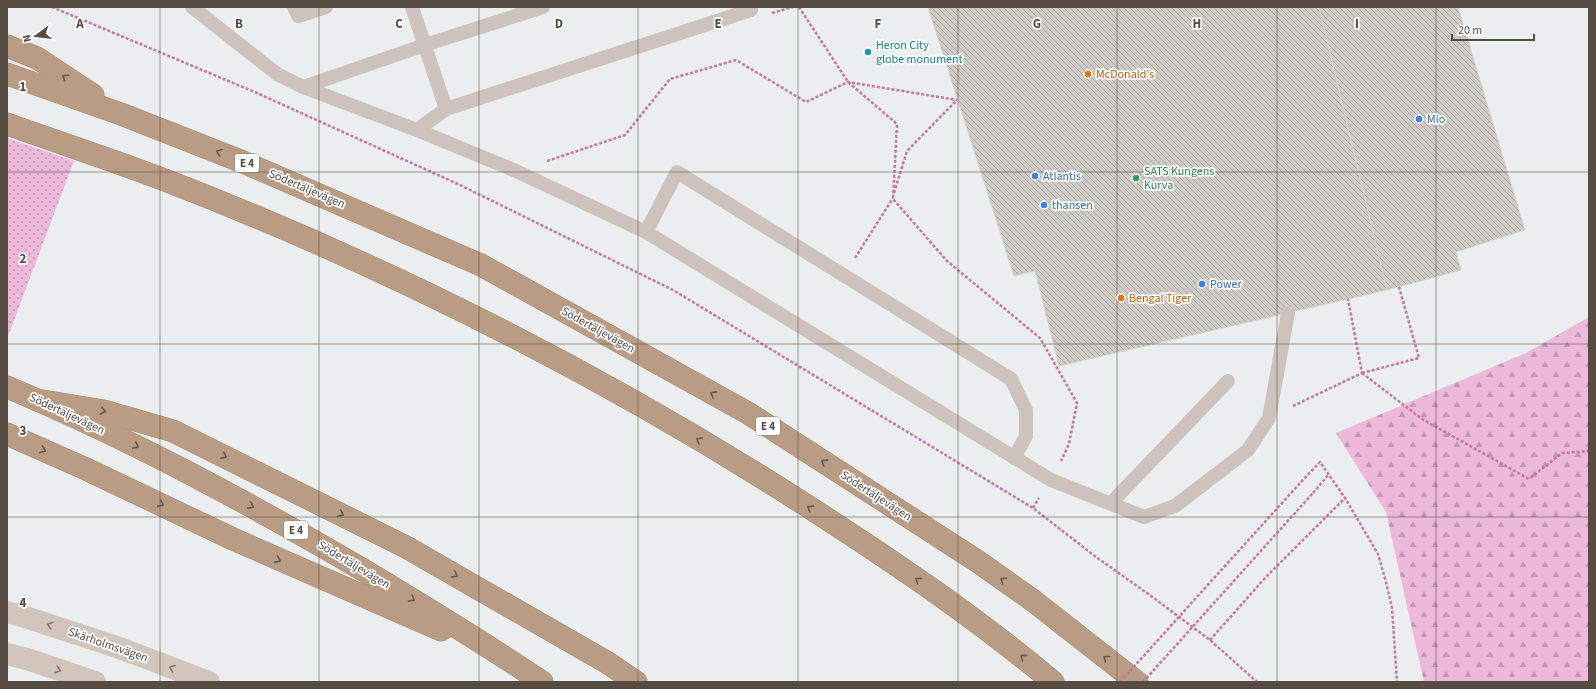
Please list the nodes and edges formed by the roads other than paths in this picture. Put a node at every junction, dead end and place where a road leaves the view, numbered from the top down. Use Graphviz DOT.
graph roads {
  1 [pos="192,7"];
  2 [pos="294,7"];
  3 [pos="326,7"];
  4 [pos="412,7"];
  5 [pos="543,7"];
  6 [pos="750,7"];
  7 [pos="425,45"];
  8 [pos="7,46"];
  9 [pos="7,74"];
  10 [pos="303,87"];
  11 [pos="446,109"];
  12 [pos="121,114"];
  13 [pos="7,124"];
  14 [pos="417,130"];
  15 [pos="646,232"];
  16 [pos="1288,313"];
  17 [pos="1228,382"];
  18 [pos="7,387"];
  19 [pos="37,400"];
  20 [pos="7,434"];
  21 [pos="1014,458"];
  22 [pos="1111,503"];
  23 [pos="7,612"];
  24 [pos="7,654"];
  25 [pos="508,659"];
  26 [pos="95,682"];
  27 [pos="209,682"];
  28 [pos="542,682"];
  29 [pos="636,682"];
  30 [pos="1053,682"];
  31 [pos="1137,682"];
  1 -- 10 [label="lane"];
  2 -- 3 [label="lane"];
  4 -- 7 [label="lane"];
  5 -- 7 [label="lane"];
  6 -- 11 [label="lane"];
  7 -- 10 [label="lane"];
  7 -- 11 [label="lane"];
  12 -- 8 [label="highway, one-way"];
  9 -- 12 [label="highway, Södertäljevägen / E 4"];
  10 -- 14 [label="lane"];
  11 -- 14 [label="lane"];
  31 -- 12 [label="highway, Södertäljevägen / E 4, one-way"];
  30 -- 13 [label="highway, one-way"];
  14 -- 15 [label="lane"];
  15 -- 21 [label="lane"];
  15 -- 21 [label="lane"];
  16 -- 22 [label="lane"];
  17 -- 22 [label="lane"];
  18 -- 19 [label="highway, Södertäljevägen / E 4"];
  19 -- 25 [label="highway, Södertäljevägen / E 4, one-way"];
  19 -- 29 [label="highway, one-way"];
  20 -- 25 [label="highway, one-way"];
  21 -- 22 [label="lane"];
  27 -- 23 [label="main road, Skärholmsvägen, one-way"];
  24 -- 26 [label="main road, one-way"];
  25 -- 28 [label="highway, Södertäljevägen / E 4"];
}
